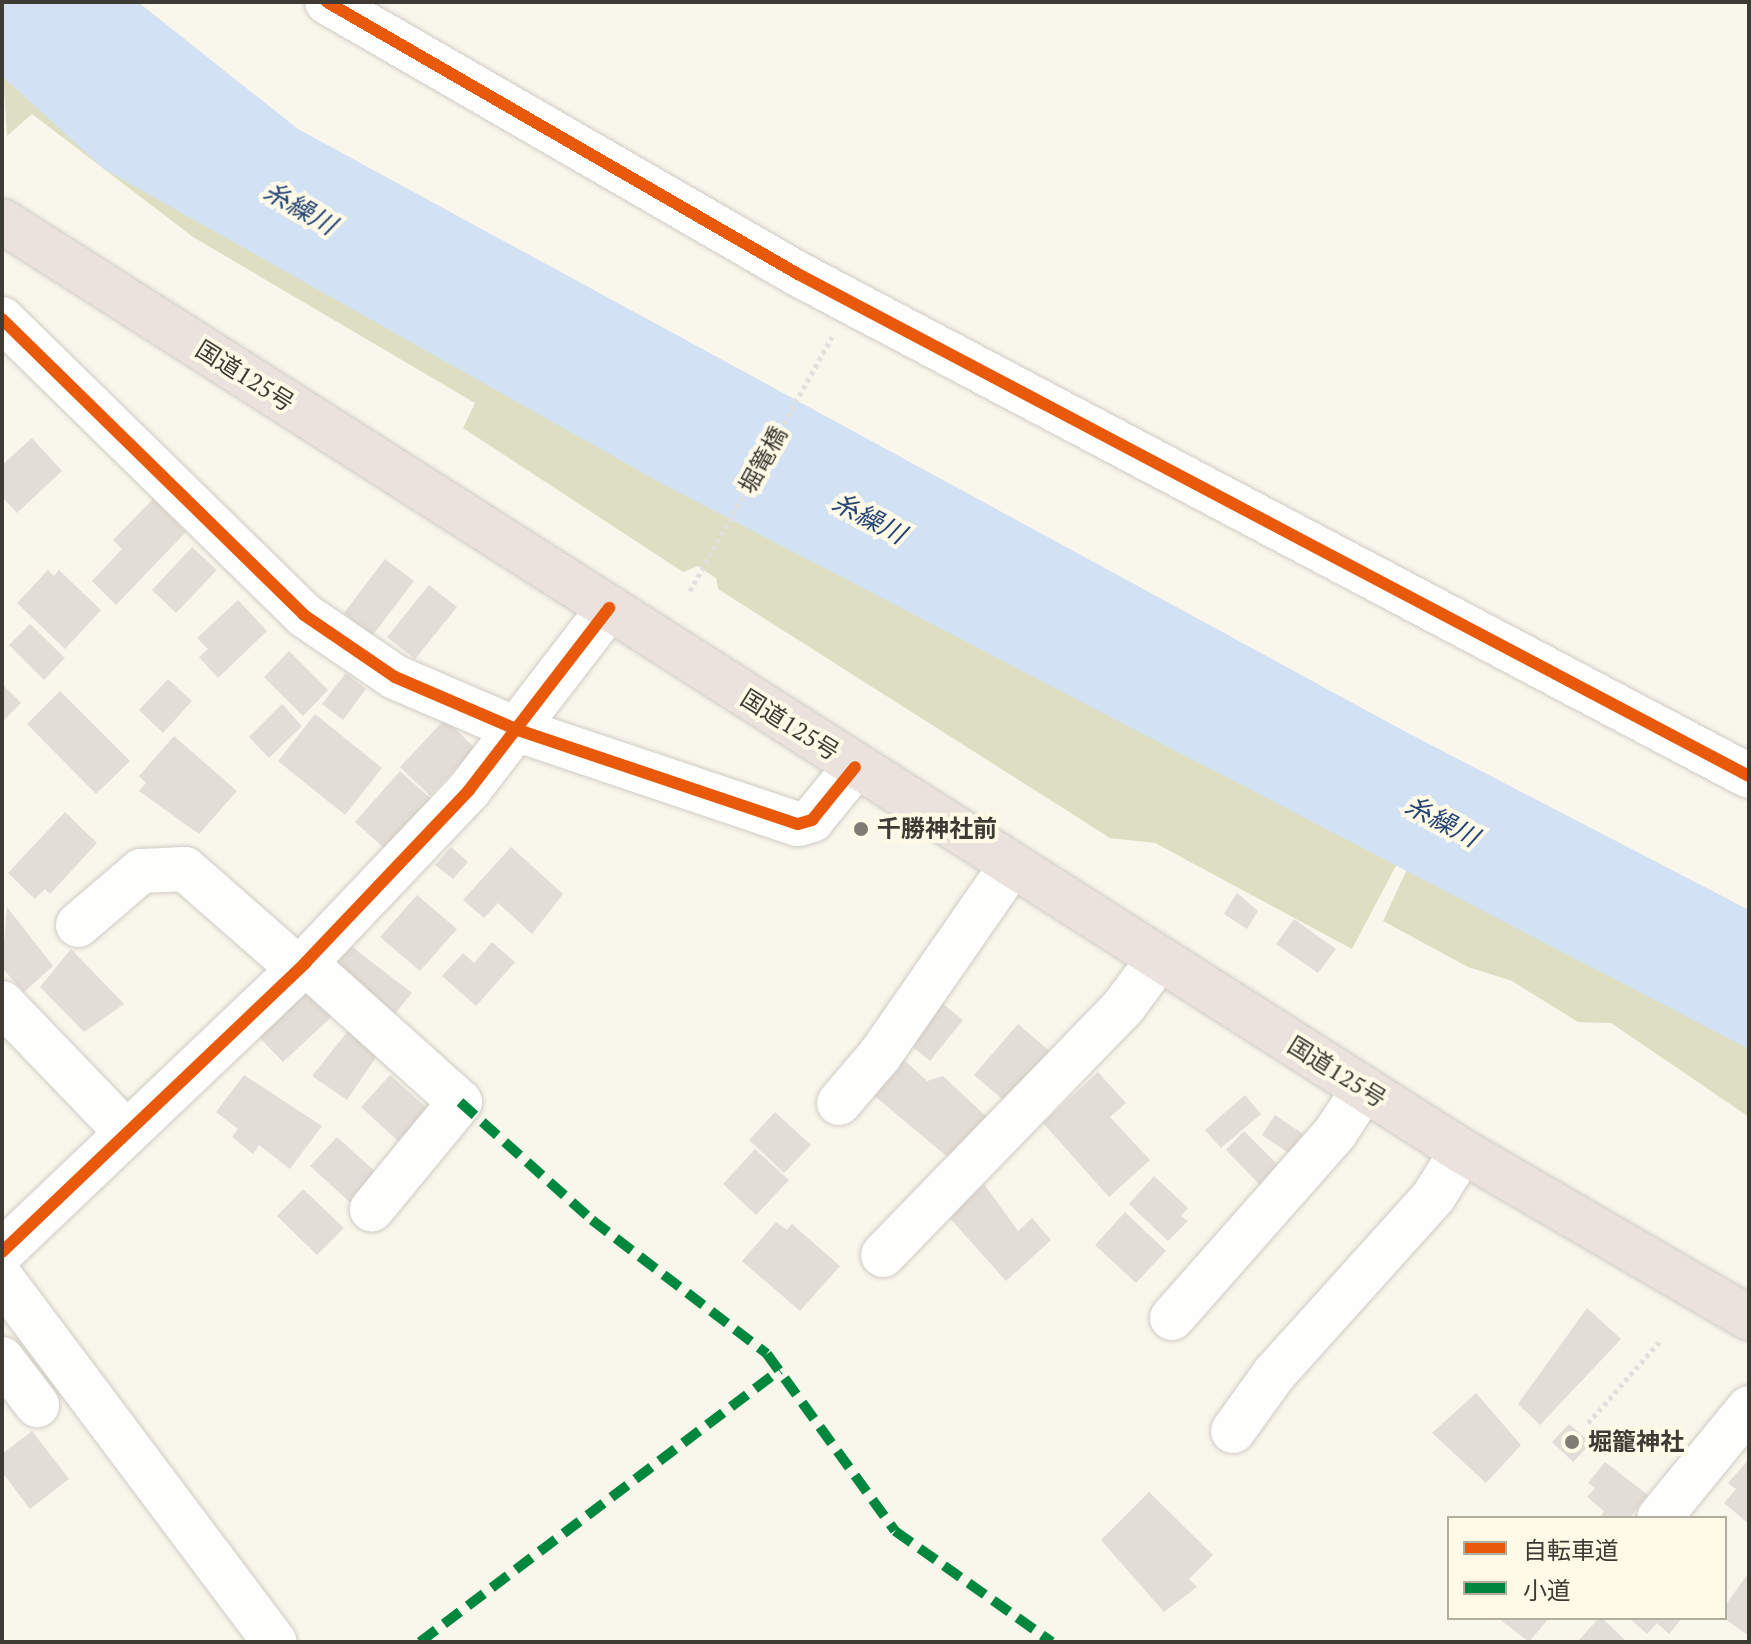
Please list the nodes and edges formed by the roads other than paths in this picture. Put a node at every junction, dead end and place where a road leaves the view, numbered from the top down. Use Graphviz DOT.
graph roads {
  1 [pos="327,2"];
  2 [pos="5,231"];
  3 [pos="2,319"];
  4 [pos="609,608"];
  5 [pos="518,730"];
  6 [pos="855,767"];
  7 [pos="1749,776"];
  8 [pos="1011,866"];
  9 [pos="78,925"];
  10 [pos="1159,959"];
  11 [pos="302,966"];
  12 [pos="2,1003"];
  13 [pos="1364,1089"];
  14 [pos="839,1103"];
  15 [pos="127,1133"];
  16 [pos="1462,1151"];
  17 [pos="372,1209"];
  18 [pos="2,1252"];
  19 [pos="883,1255"];
  20 [pos="2,1279"];
  21 [pos="1172,1318"];
  22 [pos="1749,1318"];
  23 [pos="2,1359"];
  24 [pos="37,1405"];
  25 [pos="1749,1408"];
  26 [pos="1233,1431"];
  27 [pos="1661,1516"];
  28 [pos="275,1642"];
  1 -- 7 [label="street"];
  2 -- 4 [label="highway, 国道125号"];
  3 -- 5 [label="street"];
  4 -- 5 [label="street"];
  4 -- 6 [label="highway, 国道125号"];
  5 -- 6 [label="street"];
  5 -- 11 [label="street"];
  6 -- 8 [label="highway, 国道125号"];
  8 -- 10 [label="highway, 国道125号"];
  8 -- 14 [label="street"];
  9 -- 11 [label="street"];
  10 -- 13 [label="highway, 国道125号"];
  10 -- 19 [label="street"];
  11 -- 15 [label="street"];
  11 -- 17 [label="street"];
  12 -- 15 [label="street"];
  13 -- 16 [label="highway, 国道125号"];
  13 -- 21 [label="street"];
  15 -- 18 [label="street"];
  16 -- 22 [label="highway, 国道125号"];
  16 -- 26 [label="street"];
  20 -- 28 [label="street"];
  23 -- 24 [label="street"];
  25 -- 27 [label="street"];
}
